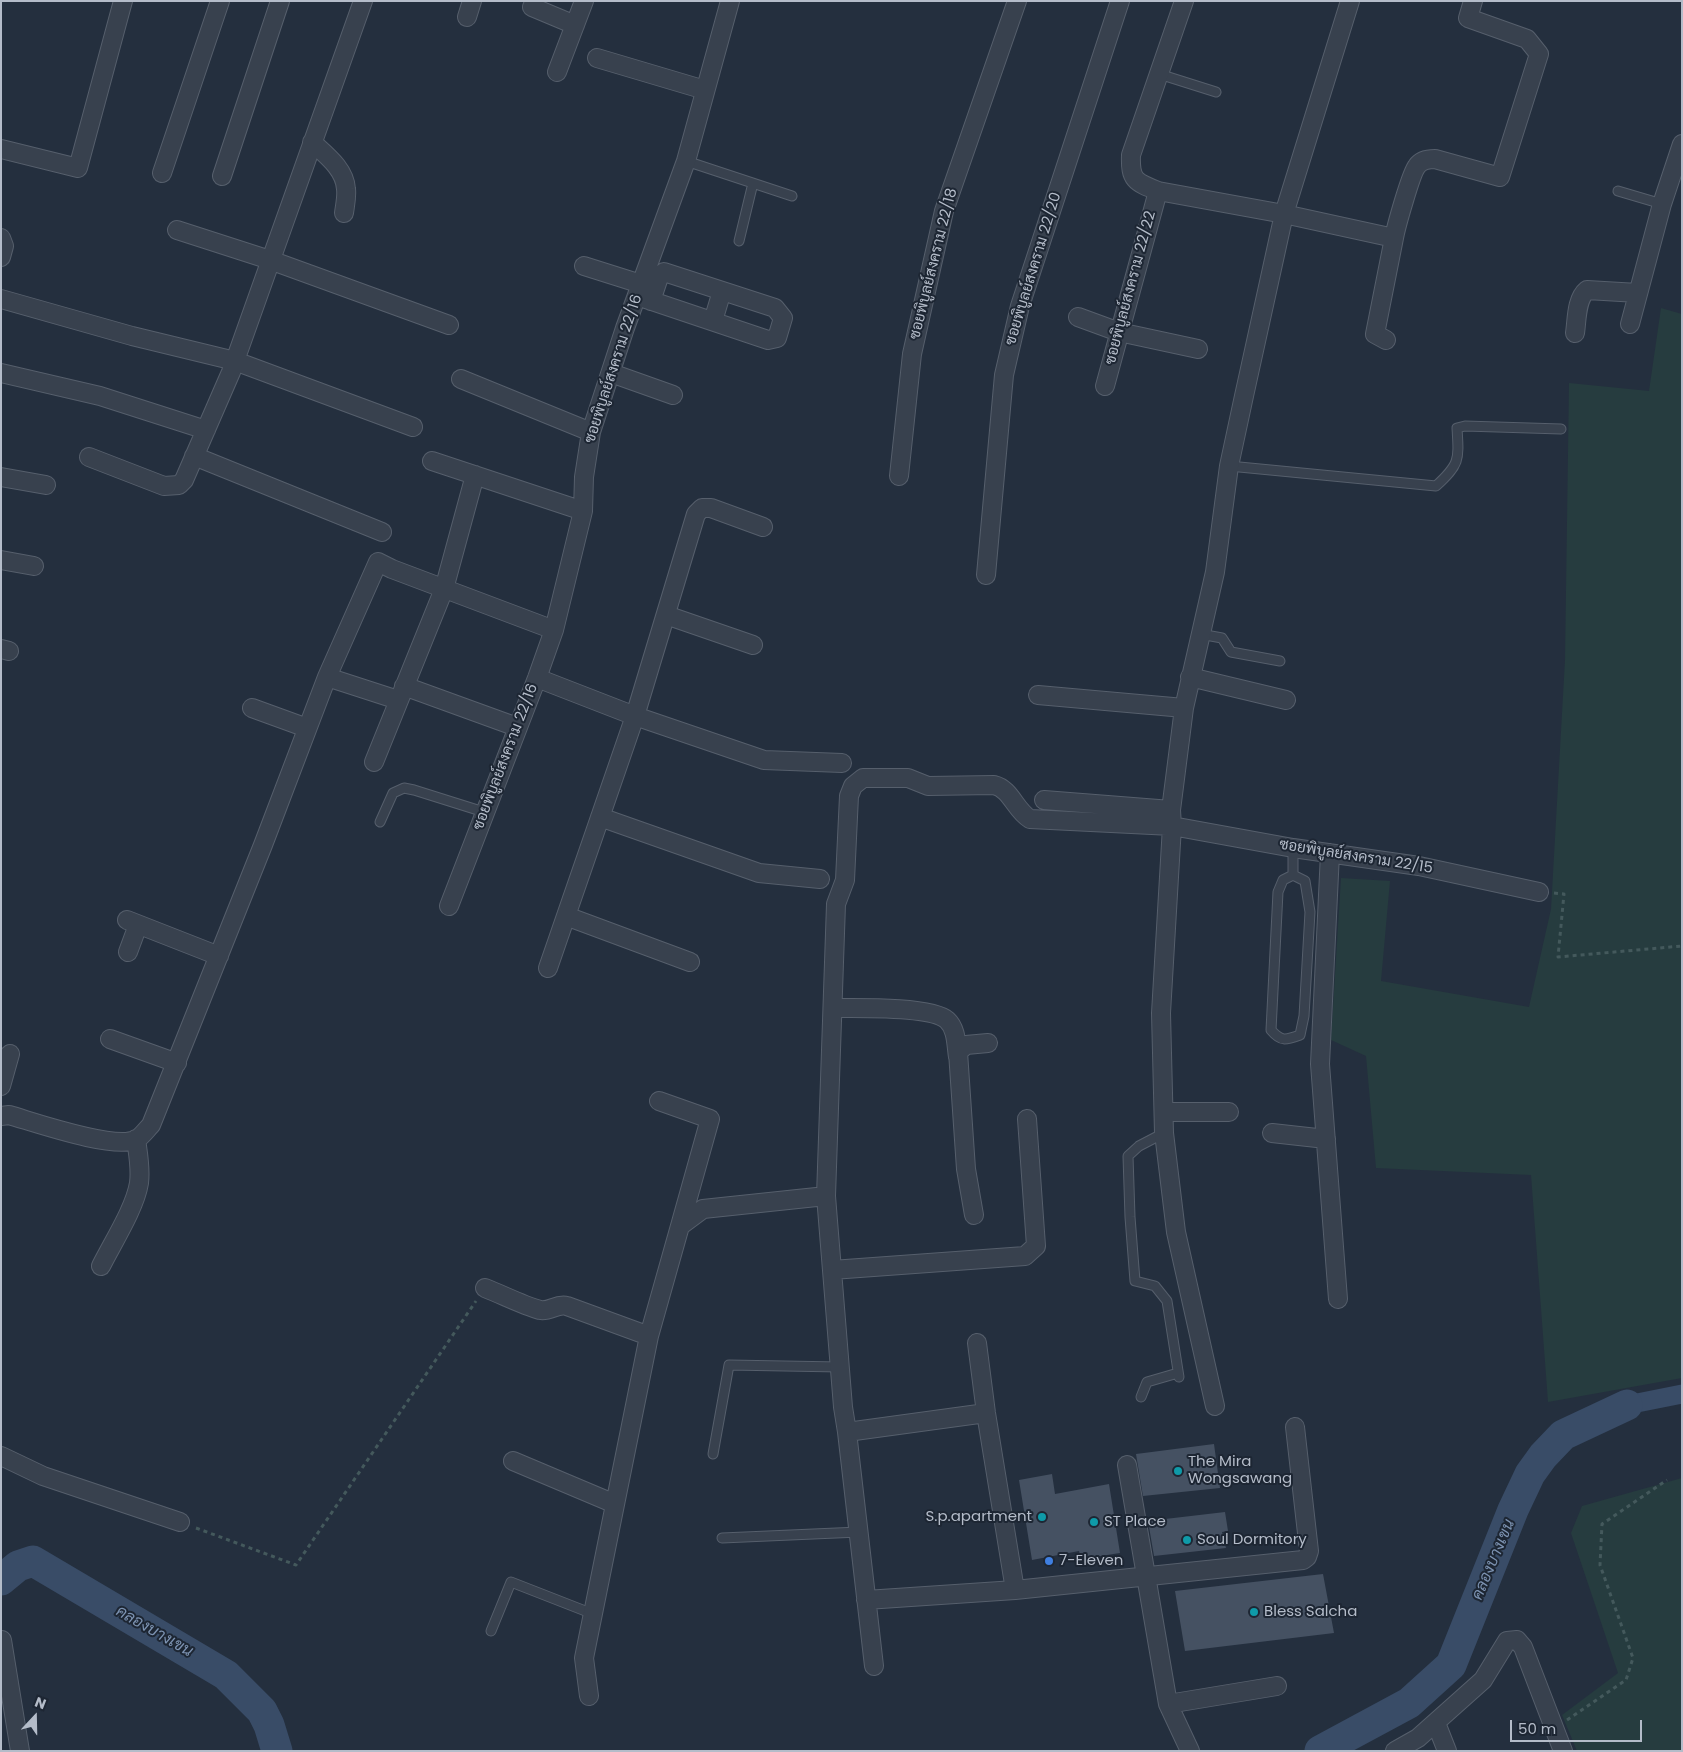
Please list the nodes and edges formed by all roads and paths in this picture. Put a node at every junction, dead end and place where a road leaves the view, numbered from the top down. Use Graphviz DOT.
graph roads {
  1 [pos="123,1"];
  2 [pos="220,1"];
  3 [pos="280,1"];
  4 [pos="363,1"];
  5 [pos="584,1"];
  6 [pos="730,1"];
  7 [pos="1017,1"];
  8 [pos="1120,1"];
  9 [pos="1184,1"];
  10 [pos="1350,1"];
  11 [pos="1473,1"];
  12 [pos="532,7"];
  13 [pos="575,25"];
  14 [pos="597,58"];
  15 [pos="557,72"];
  16 [pos="1159,74"];
  17 [pos="705,90"];
  18 [pos="1216,92"];
  19 [pos="312,142"];
  20 [pos="1682,144"];
  21 [pos="1,149"];
  22 [pos="686,161"];
  23 [pos="162,173"];
  24 [pos="222,176"];
  25 [pos="753,183"];
  26 [pos="1618,190"];
  27 [pos="1158,191"];
  28 [pos="792,196"];
  29 [pos="1662,204"];
  30 [pos="344,213"];
  31 [pos="1284,214"];
  32 [pos="177,230"];
  33 [pos="1,238"];
  34 [pos="1394,238"];
  35 [pos="739,241"];
  36 [pos="1,257"];
  37 [pos="270,260"];
  38 [pos="584,266"];
  39 [pos="722,291"];
  40 [pos="1638,293"];
  41 [pos="643,294"];
  42 [pos="1,299"];
  43 [pos="1078,318"];
  44 [pos="713,321"];
  45 [pos="1630,324"];
  46 [pos="449,325"];
  47 [pos="1120,332"];
  48 [pos="1575,332"];
  49 [pos="1386,340"];
  50 [pos="1198,349"];
  51 [pos="235,361"];
  52 [pos="611,372"];
  53 [pos="1,374"];
  54 [pos="461,379"];
  55 [pos="1104,386"];
  56 [pos="673,395"];
  57 [pos="413,427"];
  58 [pos="1561,429"];
  59 [pos="206,430"];
  60 [pos="591,432"];
  61 [pos="194,456"];
  62 [pos="89,457"];
  63 [pos="432,460"];
  64 [pos="1229,466"];
  65 [pos="475,475"];
  66 [pos="899,476"];
  67 [pos="1,477"];
  68 [pos="46,485"];
  69 [pos="584,511"];
  70 [pos="763,527"];
  71 [pos="382,532"];
  72 [pos="1,560"];
  73 [pos="34,566"];
  74 [pos="986,575"];
  75 [pos="444,589"];
  76 [pos="666,615"];
  77 [pos="554,630"];
  78 [pos="1200,634"];
  79 [pos="753,645"];
  80 [pos="1280,660"];
  81 [pos="326,677"];
  82 [pos="1190,677"];
  83 [pos="537,678"];
  84 [pos="401,693"];
  85 [pos="1038,695"];
  86 [pos="1286,700"];
  87 [pos="252,708"];
  88 [pos="1184,708"];
  89 [pos="635,716"];
  90 [pos="307,728"];
  91 [pos="517,728"];
  92 [pos="374,762"];
  93 [pos="842,763"];
  94 [pos="1044,800"];
  95 [pos="484,812"];
  96 [pos="600,818"];
  97 [pos="1171,818"];
  98 [pos="380,822"];
  99 [pos="1293,848"];
  100 [pos="1330,853"];
  101 [pos="1293,875"];
  102 [pos="820,879"];
  103 [pos="1539,892"];
  104 [pos="449,906"];
  105 [pos="566,916"];
  106 [pos="1682,946"];
  107 [pos="128,952"];
  108 [pos="219,956"];
  109 [pos="690,962"];
  110 [pos="548,968"];
  111 [pos="832,1008"];
  112 [pos="110,1039"];
  113 [pos="988,1043"];
  114 [pos="10,1054"];
  115 [pos="958,1056"];
  116 [pos="177,1063"];
  117 [pos="1,1086"];
  118 [pos="658,1101"];
  119 [pos="1164,1112"];
  120 [pos="1229,1112"];
  121 [pos="1,1116"];
  122 [pos="1027,1119"];
  123 [pos="1164,1132"];
  124 [pos="1272,1133"];
  125 [pos="1326,1139"];
  126 [pos="136,1140"];
  127 [pos="826,1196"];
  128 [pos="974,1215"];
  129 [pos="680,1226"];
  130 [pos="101,1266"];
  131 [pos="832,1270"];
  132 [pos="485,1288"];
  133 [pos="1338,1299"];
  134 [pos="649,1336"];
  135 [pos="977,1343"];
  136 [pos="840,1367"];
  137 [pos="1140,1397"];
  138 [pos="1215,1406"];
  139 [pos="986,1413"];
  140 [pos="1295,1427"];
  141 [pos="847,1432"];
  142 [pos="713,1454"];
  143 [pos="1,1456"];
  144 [pos="513,1461"];
  145 [pos="1127,1465"];
  146 [pos="1667,1480"];
  147 [pos="615,1504"];
  148 [pos="180,1522"];
  149 [pos="858,1532"];
  150 [pos="722,1538"];
  151 [pos="1146,1576"];
  152 [pos="1015,1590"];
  153 [pos="866,1600"];
  154 [pos="592,1614"];
  155 [pos="491,1631"];
  156 [pos="2,1640"];
  157 [pos="874,1666"];
  158 [pos="1277,1686"];
  159 [pos="589,1696"];
  160 [pos="1168,1704"];
  161 [pos="1436,1723"];
  162 [pos="1554,1729"];
  163 [pos="1188,1746"];
  164 [pos="20,1751"];
  165 [pos="1395,1751"];
  166 [pos="1447,1751"];
  167 [pos="1563,1751"];
  1 -- 21 [label="street"];
  2 -- 23 [label="street"];
  3 -- 24 [label="street"];
  4 -- 19 [label="street"];
  5 -- 13 [label="street"];
  6 -- 17 [label="street, ซอยพิบูลย์สงคราม 22/16"];
  7 -- 66 [label="street, ซอยพิบูลย์สงคราม 22/18"];
  8 -- 74 [label="street, ซอยพิบูลย์สงคราม 22/20"];
  9 -- 16 [label="street"];
  10 -- 31 [label="street"];
  11 -- 34 [label="street"];
  12 -- 13 [label="street"];
  13 -- 15 [label="street"];
  14 -- 17 [label="street"];
  16 -- 18 [label="lane"];
  16 -- 27 [label="street"];
  17 -- 22 [label="street, ซอยพิบูลย์สงคราม 22/16"];
  19 -- 30 [label="street"];
  19 -- 37 [label="street"];
  20 -- 29 [label="street"];
  22 -- 25 [label="lane"];
  22 -- 41 [label="street, ซอยพิบูลย์สงคราม 22/16"];
  25 -- 28 [label="lane"];
  25 -- 35 [label="lane"];
  26 -- 29 [label="lane"];
  27 -- 31 [label="street"];
  27 -- 47 [label="street, ซอยพิบูลย์สงคราม 22/22"];
  29 -- 40 [label="street"];
  31 -- 34 [label="street"];
  31 -- 64 [label="street"];
  32 -- 37 [label="street"];
  33 -- 36 [label="street"];
  34 -- 49 [label="street"];
  37 -- 46 [label="street"];
  37 -- 51 [label="street"];
  38 -- 41 [label="street"];
  39 -- 41 [label="street"];
  39 -- 44 [label="street"];
  39 -- 44 [label="street"];
  40 -- 45 [label="street"];
  40 -- 48 [label="street"];
  41 -- 44 [label="street"];
  41 -- 52 [label="street, ซอยพิบูลย์สงคราม 22/16"];
  42 -- 51 [label="street"];
  43 -- 47 [label="street"];
  47 -- 50 [label="street"];
  47 -- 55 [label="street, ซอยพิบูลย์สงคราม 22/22"];
  51 -- 57 [label="street"];
  51 -- 59 [label="street"];
  52 -- 56 [label="street"];
  52 -- 60 [label="street, ซอยพิบูลย์สงคราม 22/16"];
  53 -- 59 [label="street"];
  54 -- 60 [label="street"];
  58 -- 64 [label="lane"];
  59 -- 61 [label="street"];
  60 -- 69 [label="street, ซอยพิบูลย์สงคราม 22/16"];
  61 -- 62 [label="street"];
  61 -- 71 [label="street"];
  63 -- 65 [label="street"];
  64 -- 78 [label="street"];
  65 -- 69 [label="street"];
  65 -- 75 [label="street"];
  67 -- 68 [label="street"];
  69 -- 77 [label="street, ซอยพิบูลย์สงคราม 22/16"];
  70 -- 76 [label="street"];
  72 -- 73 [label="street"];
  75 -- 77 [label="street"];
  75 -- 81 [label="street"];
  75 -- 84 [label="street"];
  76 -- 79 [label="street"];
  76 -- 89 [label="street"];
  77 -- 83 [label="street, ซอยพิบูลย์สงคราม 22/16"];
  78 -- 80 [label="lane"];
  78 -- 82 [label="street"];
  81 -- 84 [label="street"];
  81 -- 90 [label="street"];
  82 -- 86 [label="street"];
  82 -- 88 [label="street"];
  83 -- 89 [label="street"];
  83 -- 91 [label="street, ซอยพิบูลย์สงคราม 22/16"];
  84 -- 91 [label="street"];
  84 -- 92 [label="street"];
  85 -- 88 [label="street"];
  87 -- 90 [label="street"];
  88 -- 97 [label="street"];
  89 -- 93 [label="street"];
  89 -- 96 [label="street"];
  90 -- 108 [label="street"];
  91 -- 95 [label="street, ซอยพิบูลย์สงคราม 22/16"];
  94 -- 97 [label="street"];
  95 -- 98 [label="lane"];
  95 -- 104 [label="street, ซอยพิบูลย์สงคราม 22/16"];
  96 -- 102 [label="street"];
  96 -- 105 [label="street"];
  97 -- 99 [label="street, ซอยพิบูลย์สงคราม 22/15"];
  97 -- 111 [label="street"];
  97 -- 119 [label="street"];
  99 -- 100 [label="street, ซอยพิบูลย์สงคราม 22/15"];
  99 -- 101 [label="lane"];
  100 -- 103 [label="street, ซอยพิบูลย์สงคราม 22/15"];
  100 -- 125 [label="street"];
  101 -- 101 [label="lane"];
  103 -- 106 [label="path"];
  105 -- 109 [label="street"];
  105 -- 110 [label="street"];
  107 -- 108 [label="street"];
  108 -- 116 [label="street"];
  111 -- 115 [label="street"];
  111 -- 127 [label="street"];
  112 -- 116 [label="street"];
  113 -- 115 [label="street"];
  114 -- 117 [label="street"];
  115 -- 128 [label="street"];
  116 -- 126 [label="street"];
  118 -- 129 [label="street"];
  119 -- 120 [label="street"];
  119 -- 123 [label="street"];
  121 -- 126 [label="street"];
  122 -- 131 [label="street"];
  123 -- 137 [label="lane"];
  123 -- 138 [label="street"];
  124 -- 125 [label="street"];
  125 -- 133 [label="street"];
  126 -- 130 [label="street"];
  127 -- 129 [label="street"];
  127 -- 131 [label="street"];
  129 -- 134 [label="street"];
  131 -- 136 [label="street"];
  132 -- 134 [label="street"];
  132 -- 148 [label="path"];
  134 -- 147 [label="street"];
  135 -- 139 [label="street"];
  136 -- 141 [label="street"];
  136 -- 142 [label="lane"];
  139 -- 141 [label="street"];
  139 -- 152 [label="street"];
  140 -- 151 [label="street"];
  141 -- 149 [label="street"];
  143 -- 148 [label="street"];
  144 -- 147 [label="street"];
  145 -- 151 [label="street"];
  146 -- 162 [label="path"];
  147 -- 154 [label="street"];
  149 -- 150 [label="lane"];
  149 -- 153 [label="street"];
  151 -- 152 [label="street"];
  151 -- 160 [label="street"];
  152 -- 153 [label="street"];
  153 -- 157 [label="street"];
  154 -- 155 [label="lane"];
  154 -- 159 [label="street"];
  156 -- 164 [label="street"];
  158 -- 160 [label="street"];
  160 -- 163 [label="street"];
  161 -- 162 [label="street"];
  161 -- 165 [label="street"];
  161 -- 166 [label="street"];
  162 -- 167 [label="street"];
}
